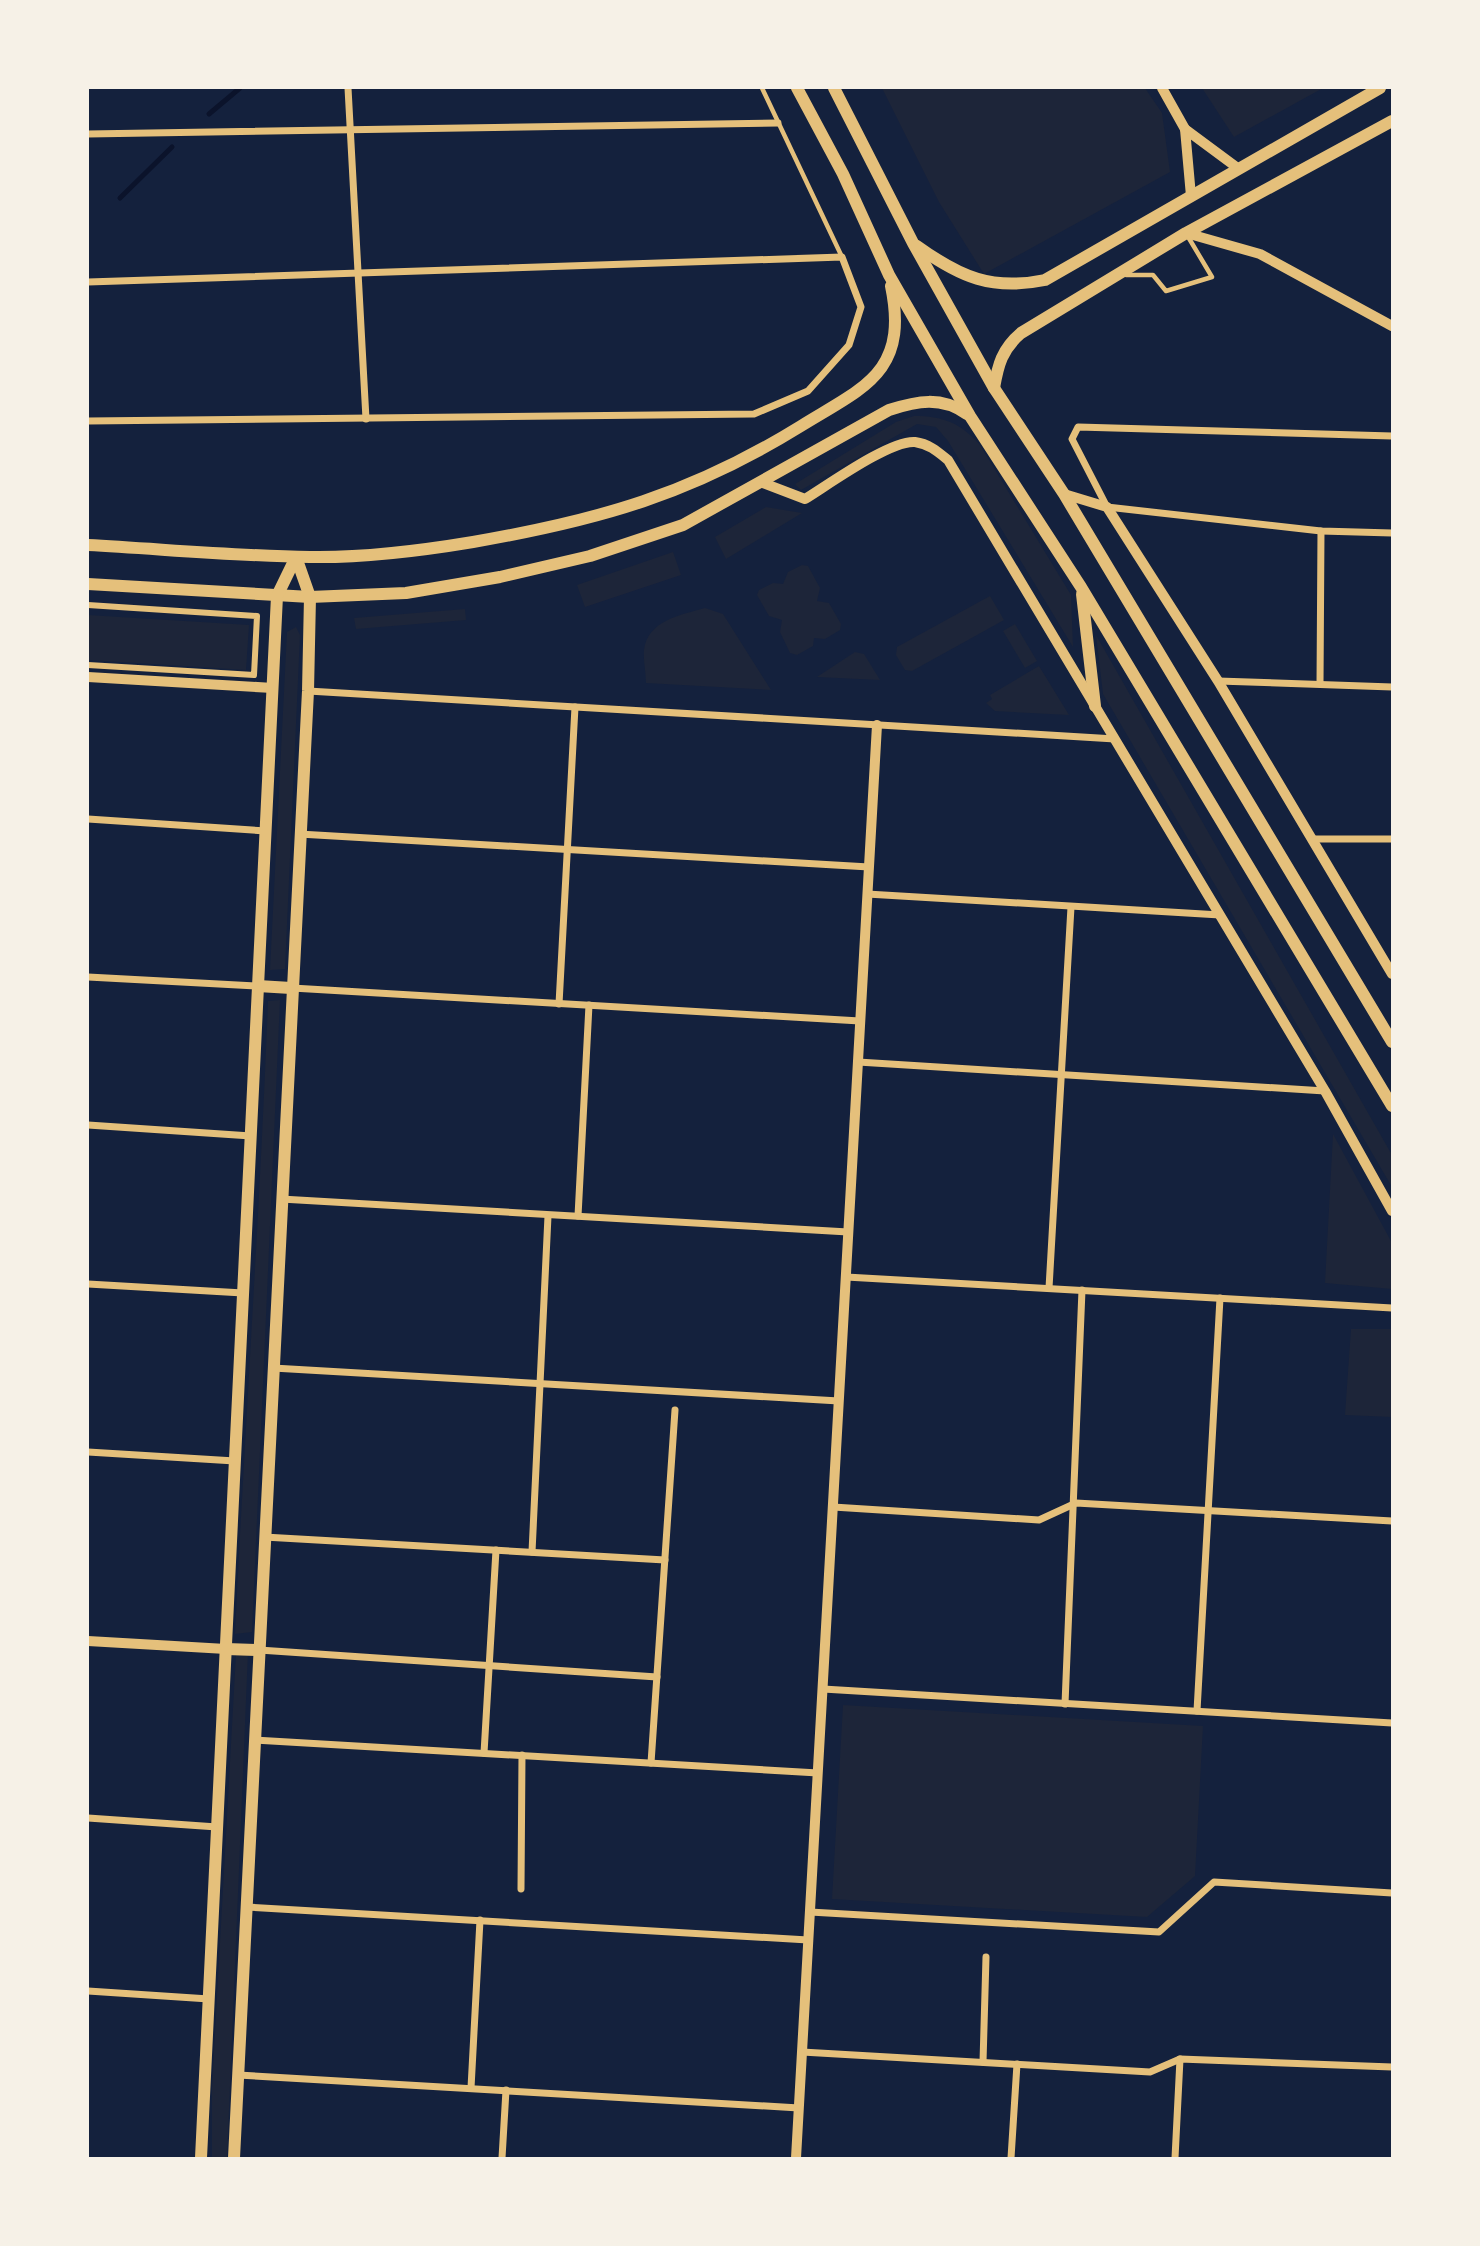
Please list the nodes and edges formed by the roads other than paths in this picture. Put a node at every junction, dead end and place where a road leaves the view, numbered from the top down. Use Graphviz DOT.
graph roads {
  1 [pos="348,88"];
  2 [pos="762,88"];
  3 [pos="797,88"];
  4 [pos="834,88"];
  5 [pos="1161,88"];
  6 [pos="1380,88"];
  7 [pos="1392,121"];
  8 [pos="779,123"];
  9 [pos="1185,129"];
  10 [pos="350,130"];
  11 [pos="88,134"];
  12 [pos="1239,169"];
  13 [pos="1191,196"];
  14 [pos="1186,233"];
  15 [pos="913,243"];
  16 [pos="842,257"];
  17 [pos="358,273"];
  18 [pos="1115,274"];
  19 [pos="889,275"];
  20 [pos="88,282"];
  21 [pos="1392,326"];
  22 [pos="994,388"];
  23 [pos="970,416"];
  24 [pos="366,419"];
  25 [pos="88,421"];
  26 [pos="1392,436"];
  27 [pos="763,483"];
  28 [pos="1064,494"];
  29 [pos="1107,507"];
  30 [pos="1321,531"];
  31 [pos="1392,533"];
  32 [pos="88,545"];
  33 [pos="296,556"];
  34 [pos="88,584"];
  35 [pos="1081,587"];
  36 [pos="277,596"];
  37 [pos="310,597"];
  38 [pos="88,605"];
  39 [pos="88,665"];
  40 [pos="88,677"];
  41 [pos="1218,681"];
  42 [pos="1321,684"];
  43 [pos="1392,687"];
  44 [pos="273,688"];
  45 [pos="307,691"];
  46 [pos="1095,706"];
  47 [pos="575,707"];
  48 [pos="877,725"];
  49 [pos="1115,739"];
  50 [pos="88,819"];
  51 [pos="266,831"];
  52 [pos="298,834"];
  53 [pos="1314,839"];
  54 [pos="1392,839"];
  55 [pos="567,848"];
  56 [pos="869,867"];
  57 [pos="867,894"];
  58 [pos="1071,906"];
  59 [pos="1220,915"];
  60 [pos="1392,974"];
  61 [pos="88,977"];
  62 [pos="258,986"];
  63 [pos="291,988"];
  64 [pos="559,1004"];
  65 [pos="589,1006"];
  66 [pos="860,1021"];
  67 [pos="1392,1042"];
  68 [pos="858,1062"];
  69 [pos="1061,1074"];
  70 [pos="1325,1091"];
  71 [pos="1392,1106"];
  72 [pos="88,1125"];
  73 [pos="251,1136"];
  74 [pos="281,1199"];
  75 [pos="1392,1211"];
  76 [pos="548,1216"];
  77 [pos="578,1216"];
  78 [pos="848,1232"];
  79 [pos="846,1277"];
  80 [pos="88,1284"];
  81 [pos="1049,1288"];
  82 [pos="1082,1290"];
  83 [pos="243,1293"];
  84 [pos="1220,1298"];
  85 [pos="1392,1308"];
  86 [pos="272,1368"];
  87 [pos="540,1384"];
  88 [pos="839,1401"];
  89 [pos="675,1410"];
  90 [pos="88,1452"];
  91 [pos="235,1461"];
  92 [pos="1076,1503"];
  93 [pos="833,1507"];
  94 [pos="1208,1511"];
  95 [pos="1392,1521"];
  96 [pos="264,1537"];
  97 [pos="496,1550"];
  98 [pos="532,1552"];
  99 [pos="665,1560"];
  100 [pos="88,1641"];
  101 [pos="226,1649"];
  102 [pos="259,1650"];
  103 [pos="489,1665"];
  104 [pos="657,1677"];
  105 [pos="823,1689"];
  106 [pos="1065,1704"];
  107 [pos="1197,1711"];
  108 [pos="1392,1723"];
  109 [pos="254,1740"];
  110 [pos="484,1753"];
  111 [pos="522,1755"];
  112 [pos="651,1763"];
  113 [pos="818,1773"];
  114 [pos="88,1818"];
  115 [pos="217,1827"];
  116 [pos="521,1889"];
  117 [pos="1392,1893"];
  118 [pos="246,1907"];
  119 [pos="810,1912"];
  120 [pos="480,1920"];
  121 [pos="808,1940"];
  122 [pos="986,1957"];
  123 [pos="88,1991"];
  124 [pos="209,1999"];
  125 [pos="802,2052"];
  126 [pos="1180,2059"];
  127 [pos="983,2063"];
  128 [pos="1017,2064"];
  129 [pos="1392,2067"];
  130 [pos="238,2075"];
  131 [pos="471,2088"];
  132 [pos="506,2090"];
  133 [pos="799,2108"];
  134 [pos="201,2158"];
  135 [pos="234,2158"];
  136 [pos="502,2158"];
  137 [pos="796,2158"];
  138 [pos="1011,2158"];
  139 [pos="1175,2158"];
  1 -- 10 [label="street"];
  2 -- 8 [label="lane"];
  3 -- 19 [label="main road"];
  4 -- 15 [label="main road"];
  5 -- 9 [label="street"];
  6 -- 12 [label="main road"];
  7 -- 14 [label="main road"];
  8 -- 10 [label="street"];
  8 -- 16 [label="lane"];
  9 -- 12 [label="street"];
  9 -- 13 [label="street"];
  10 -- 11 [label="street"];
  10 -- 17 [label="street"];
  12 -- 13 [label="main road"];
  13 -- 15 [label="main road"];
  14 -- 18 [label="main road"];
  14 -- 18 [label="lane"];
  14 -- 21 [label="street"];
  15 -- 22 [label="main road"];
  16 -- 17 [label="street"];
  16 -- 24 [label="street"];
  17 -- 20 [label="street"];
  17 -- 24 [label="street"];
  18 -- 22 [label="main road"];
  19 -- 23 [label="main road"];
  19 -- 33 [label="main road"];
  22 -- 28 [label="main road"];
  23 -- 27 [label="main road"];
  23 -- 35 [label="main road"];
  24 -- 25 [label="street"];
  26 -- 29 [label="street"];
  27 -- 37 [label="main road"];
  27 -- 46 [label="street"];
  28 -- 29 [label="street"];
  28 -- 67 [label="main road"];
  29 -- 30 [label="street"];
  29 -- 41 [label="street"];
  30 -- 31 [label="street"];
  30 -- 42 [label="street"];
  32 -- 33 [label="main road"];
  33 -- 36 [label="main road"];
  33 -- 37 [label="main road"];
  34 -- 36 [label="main road"];
  35 -- 46 [label="main road"];
  35 -- 71 [label="main road"];
  36 -- 37 [label="main road"];
  36 -- 44 [label="main road"];
  37 -- 45 [label="main road"];
  38 -- 39 [label="street"];
  40 -- 44 [label="street"];
  41 -- 42 [label="street"];
  41 -- 53 [label="street"];
  42 -- 43 [label="street"];
  44 -- 51 [label="main road"];
  45 -- 47 [label="street"];
  45 -- 52 [label="main road"];
  46 -- 49 [label="street"];
  47 -- 48 [label="street"];
  47 -- 55 [label="street"];
  48 -- 49 [label="street"];
  48 -- 56 [label="street"];
  49 -- 59 [label="street"];
  50 -- 51 [label="street"];
  51 -- 62 [label="main road"];
  52 -- 55 [label="street"];
  52 -- 63 [label="main road"];
  53 -- 54 [label="street"];
  53 -- 60 [label="street"];
  55 -- 56 [label="street"];
  55 -- 64 [label="street"];
  56 -- 57 [label="street"];
  57 -- 58 [label="street"];
  57 -- 66 [label="street"];
  58 -- 59 [label="street"];
  58 -- 69 [label="street"];
  59 -- 70 [label="street"];
  61 -- 62 [label="street"];
  62 -- 63 [label="main road"];
  62 -- 73 [label="main road"];
  63 -- 64 [label="street"];
  63 -- 74 [label="main road"];
  64 -- 65 [label="street"];
  65 -- 66 [label="street"];
  65 -- 77 [label="street"];
  66 -- 68 [label="street"];
  68 -- 69 [label="street"];
  68 -- 78 [label="street"];
  69 -- 70 [label="street"];
  69 -- 81 [label="street"];
  70 -- 75 [label="street"];
  72 -- 73 [label="street"];
  73 -- 83 [label="main road"];
  74 -- 76 [label="street"];
  74 -- 86 [label="main road"];
  76 -- 77 [label="street"];
  76 -- 87 [label="street"];
  77 -- 78 [label="street"];
  78 -- 79 [label="street"];
  79 -- 81 [label="street"];
  79 -- 88 [label="street"];
  80 -- 83 [label="street"];
  81 -- 82 [label="street"];
  82 -- 84 [label="street"];
  82 -- 92 [label="street"];
  83 -- 91 [label="main road"];
  84 -- 85 [label="street"];
  84 -- 94 [label="street"];
  86 -- 87 [label="street"];
  86 -- 96 [label="main road"];
  87 -- 88 [label="street"];
  87 -- 98 [label="street"];
  88 -- 93 [label="street"];
  89 -- 99 [label="street"];
  90 -- 91 [label="street"];
  91 -- 101 [label="main road"];
  92 -- 93 [label="street"];
  92 -- 94 [label="street"];
  92 -- 106 [label="street"];
  93 -- 105 [label="street"];
  94 -- 95 [label="street"];
  94 -- 107 [label="street"];
  96 -- 97 [label="street"];
  96 -- 102 [label="main road"];
  97 -- 98 [label="street"];
  97 -- 103 [label="street"];
  98 -- 99 [label="street"];
  99 -- 104 [label="street"];
  100 -- 101 [label="street"];
  101 -- 102 [label="main road"];
  101 -- 115 [label="main road"];
  102 -- 103 [label="street"];
  102 -- 109 [label="main road"];
  103 -- 104 [label="street"];
  103 -- 110 [label="street"];
  104 -- 112 [label="street"];
  105 -- 106 [label="street"];
  105 -- 113 [label="street"];
  106 -- 107 [label="street"];
  107 -- 108 [label="street"];
  109 -- 110 [label="street"];
  109 -- 118 [label="main road"];
  110 -- 111 [label="street"];
  111 -- 112 [label="street"];
  111 -- 116 [label="street"];
  112 -- 113 [label="street"];
  113 -- 119 [label="street"];
  114 -- 115 [label="street"];
  115 -- 124 [label="main road"];
  117 -- 119 [label="street"];
  118 -- 120 [label="street"];
  118 -- 130 [label="main road"];
  119 -- 121 [label="street"];
  120 -- 121 [label="street"];
  120 -- 131 [label="street"];
  121 -- 125 [label="street"];
  122 -- 127 [label="street"];
  123 -- 124 [label="street"];
  124 -- 134 [label="main road"];
  125 -- 127 [label="street"];
  125 -- 133 [label="street"];
  126 -- 128 [label="street"];
  126 -- 129 [label="street"];
  126 -- 139 [label="street"];
  127 -- 128 [label="street"];
  128 -- 138 [label="street"];
  130 -- 131 [label="street"];
  130 -- 135 [label="main road"];
  131 -- 132 [label="street"];
  132 -- 133 [label="street"];
  132 -- 136 [label="street"];
  133 -- 137 [label="street"];
}
